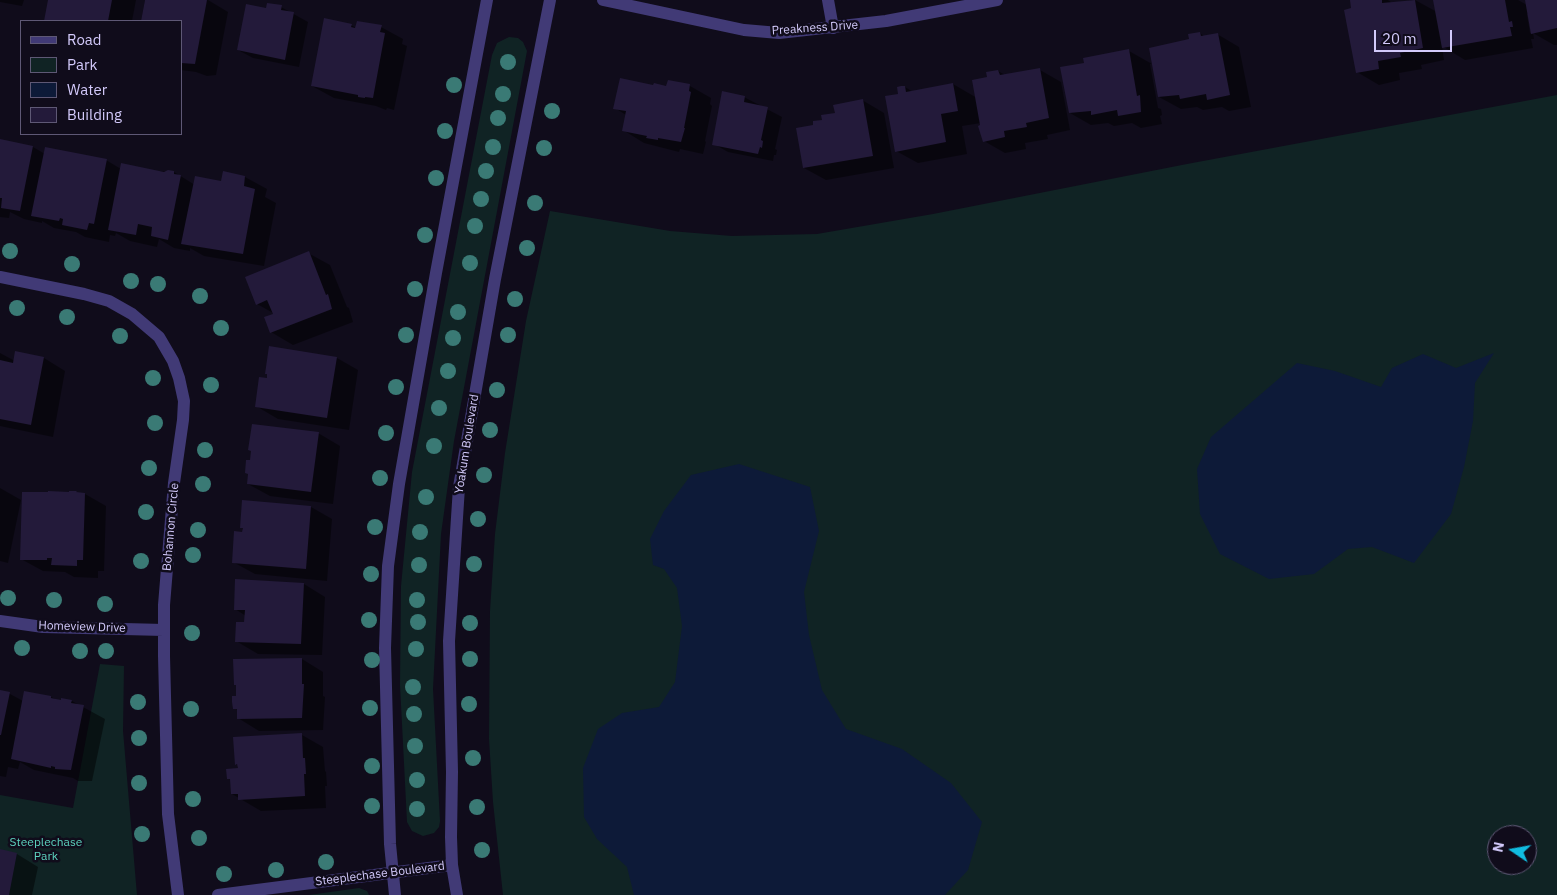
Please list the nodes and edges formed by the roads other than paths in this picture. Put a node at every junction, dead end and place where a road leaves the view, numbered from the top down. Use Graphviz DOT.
graph roads {
  1 [pos="487,0"];
  2 [pos="550,0"];
  3 [pos="603,0"];
  4 [pos="828,0"];
  5 [pos="997,0"];
  6 [pos="833,28"];
  7 [pos="0,277"];
  8 [pos="0,621"];
  9 [pos="164,630"];
  10 [pos="452,865"];
  11 [pos="393,873"];
  12 [pos="178,895"];
  13 [pos="218,895"];
  14 [pos="395,895"];
  15 [pos="457,895"];
  1 -- 11 [label="street"];
  2 -- 10 [label="street, Yoakum Boulevard"];
  3 -- 6 [label="street, Preakness Drive"];
  4 -- 6 [label="street"];
  5 -- 6 [label="street, Preakness Drive"];
  7 -- 9 [label="street, Bohannon Circle"];
  8 -- 9 [label="street, Homeview Drive"];
  9 -- 12 [label="street, Bohannon Circle"];
  10 -- 11 [label="street, Steeplechase Boulevard"];
  10 -- 15 [label="street, Yoakum Boulevard"];
  11 -- 13 [label="street, Steeplechase Boulevard"];
  11 -- 14 [label="street"];
}
